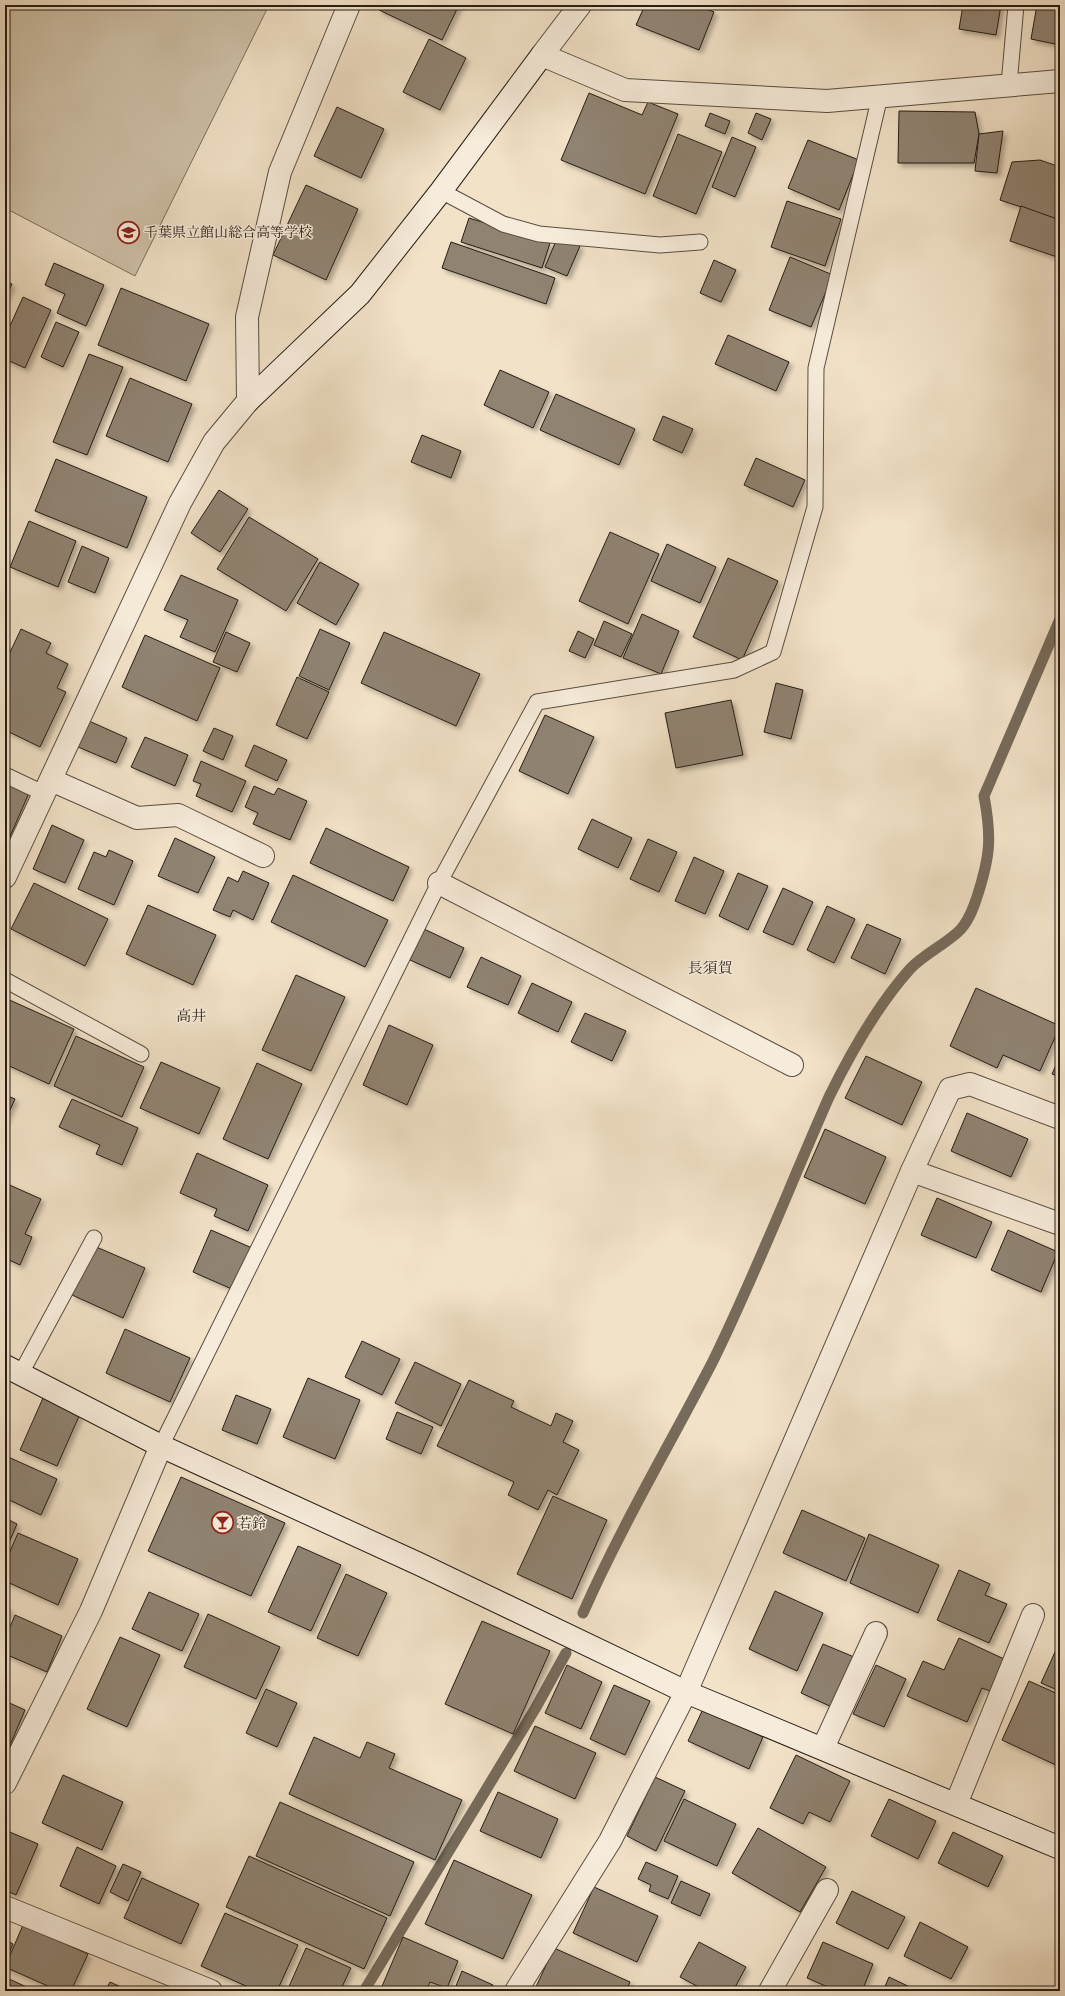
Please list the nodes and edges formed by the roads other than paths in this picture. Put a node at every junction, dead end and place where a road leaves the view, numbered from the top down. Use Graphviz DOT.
graph roads {
  1 [pos="350,5"];
  2 [pos="580,5"];
  3 [pos="1016,5"];
  4 [pos="542,55"];
  5 [pos="1060,81"];
  6 [pos="1009,85"];
  7 [pos="880,96"];
  8 [pos="441,191"];
  9 [pos="700,242"];
  10 [pos="248,401"];
  11 [pos="5,775"];
  12 [pos="48,787"];
  13 [pos="263,856"];
  14 [pos="5,877"];
  15 [pos="438,883"];
  16 [pos="5,980"];
  17 [pos="141,1054"];
  18 [pos="792,1065"];
  19 [pos="1060,1118"];
  20 [pos="912,1171"];
  21 [pos="1060,1224"];
  22 [pos="94,1238"];
  23 [pos="13,1371"];
  24 [pos="161,1446"];
  25 [pos="1033,1615"];
  26 [pos="876,1633"];
  27 [pos="686,1692"];
  28 [pos="823,1748"];
  29 [pos="5,1782"];
  30 [pos="956,1804"];
  31 [pos="1060,1848"];
  32 [pos="827,1890"];
  33 [pos="5,1907"];
  34 [pos="211,1991"];
  35 [pos="516,1991"];
  36 [pos="770,1991"];
  1 -- 10 [label="street"];
  2 -- 4 [label="street"];
  3 -- 6 [label="lane"];
  4 -- 7 [label="street"];
  4 -- 8 [label="street"];
  5 -- 6 [label="street"];
  6 -- 7 [label="street"];
  7 -- 15 [label="lane"];
  8 -- 9 [label="lane"];
  8 -- 10 [label="street"];
  10 -- 12 [label="street"];
  11 -- 12 [label="lane"];
  12 -- 13 [label="street"];
  12 -- 14 [label="street"];
  15 -- 18 [label="street"];
  15 -- 24 [label="lane"];
  16 -- 17 [label="lane"];
  19 -- 20 [label="street"];
  20 -- 21 [label="street"];
  20 -- 27 [label="street"];
  22 -- 23 [label="lane"];
  23 -- 24 [label="street"];
  24 -- 27 [label="street"];
  24 -- 29 [label="street"];
  25 -- 30 [label="street"];
  26 -- 28 [label="street"];
  27 -- 28 [label="street"];
  27 -- 35 [label="street"];
  28 -- 30 [label="street"];
  30 -- 31 [label="street"];
  32 -- 36 [label="street"];
  33 -- 34 [label="street"];
}
